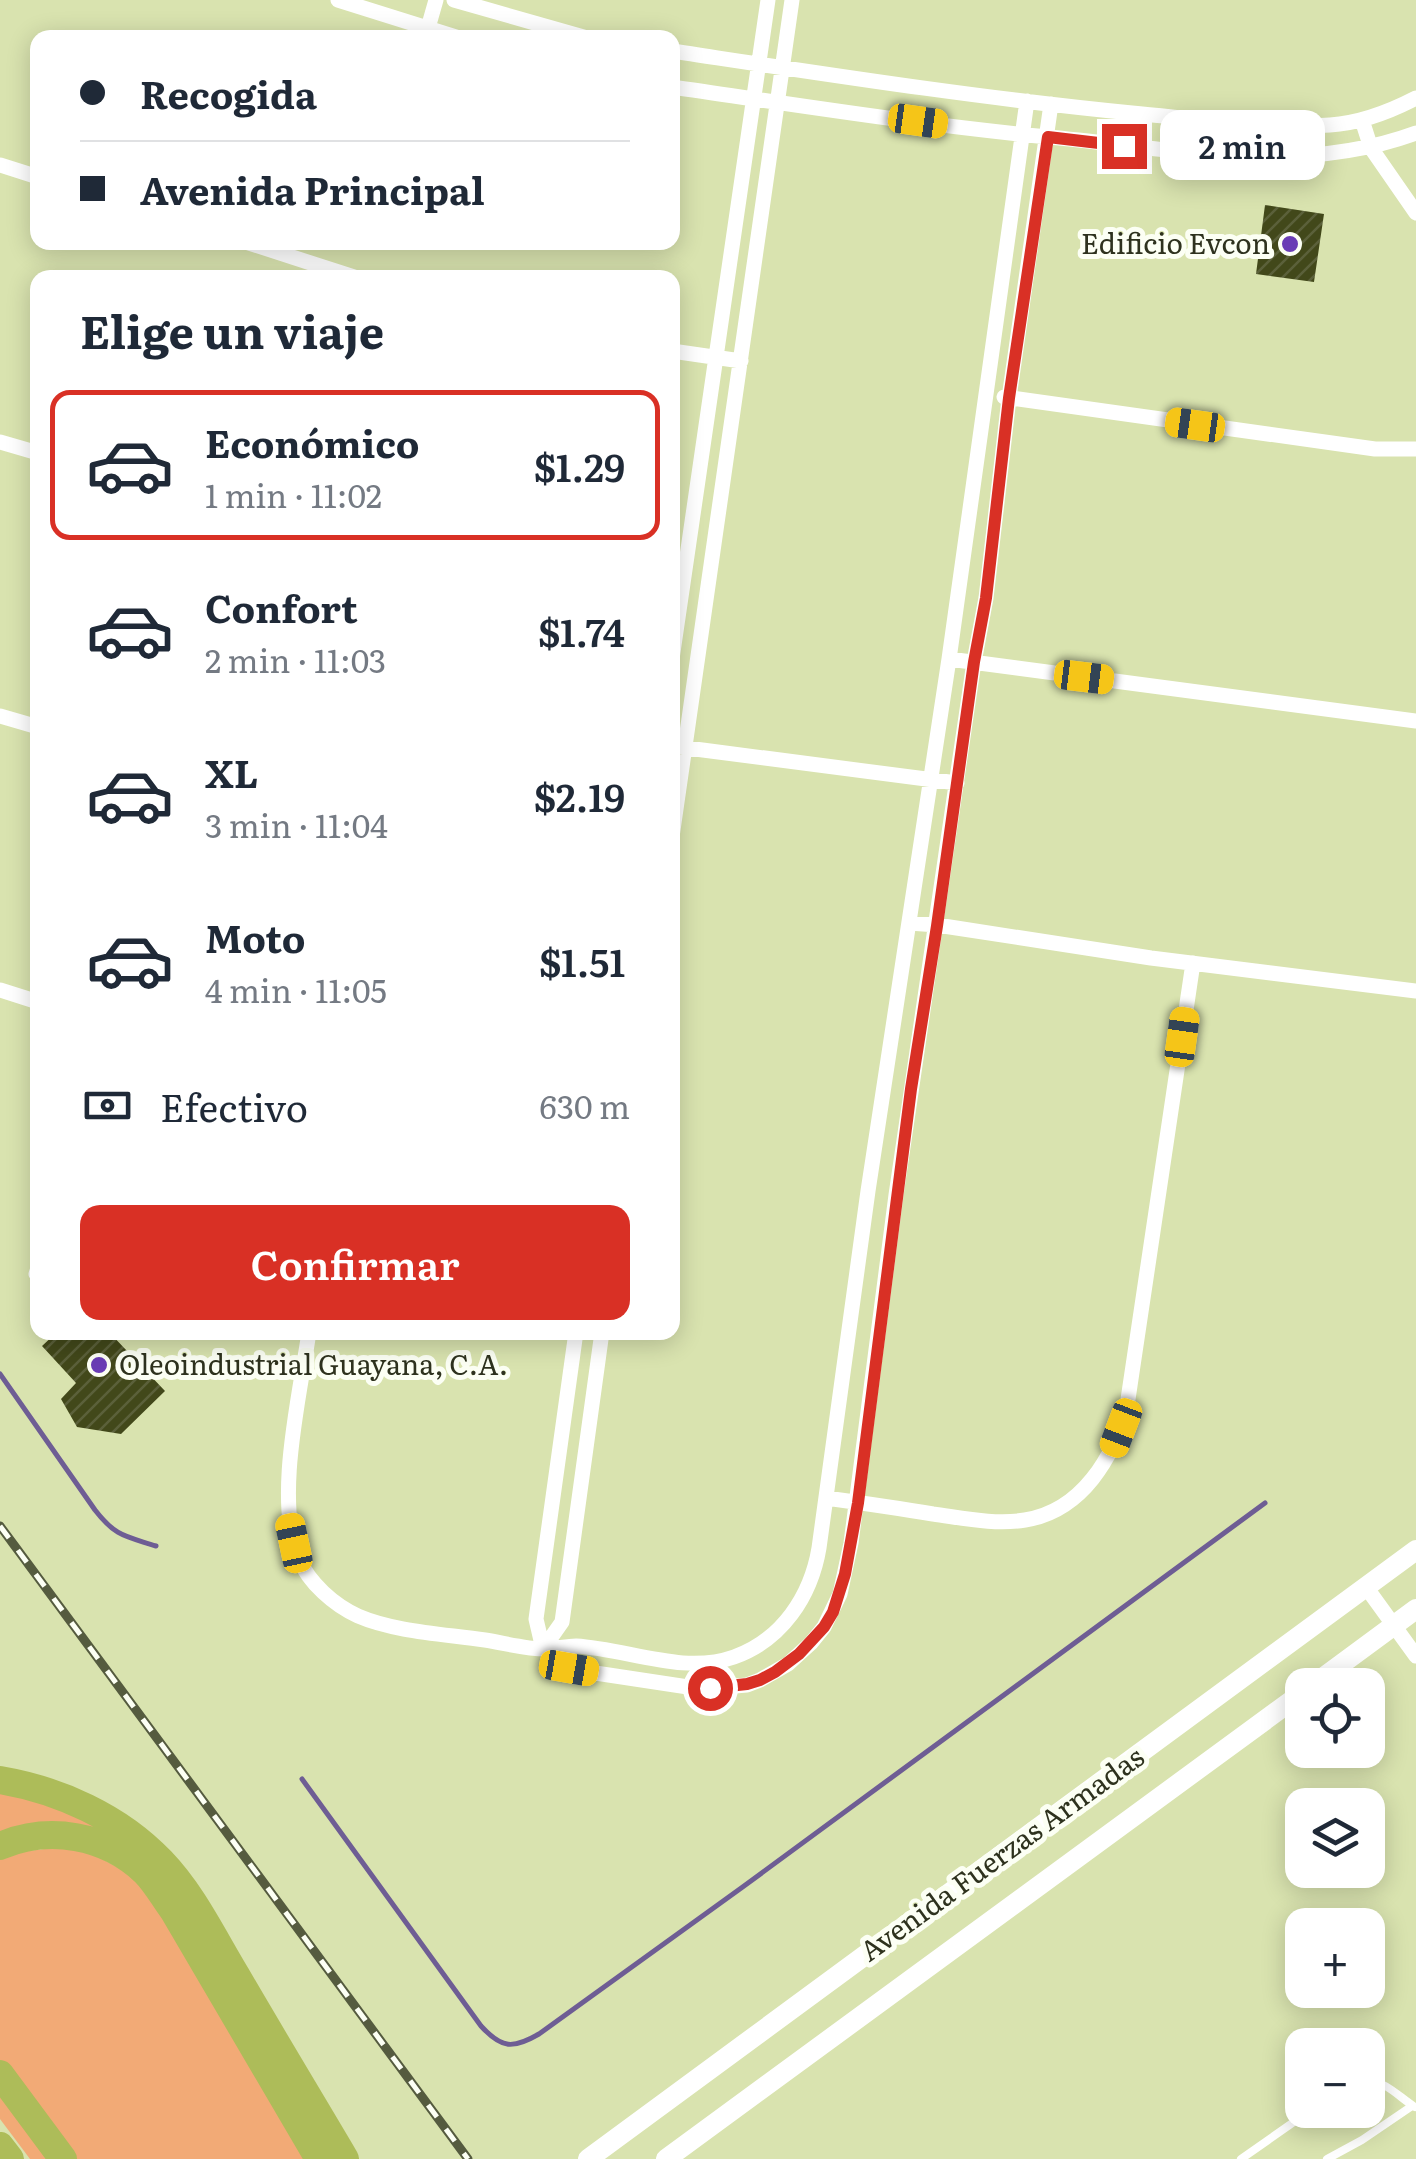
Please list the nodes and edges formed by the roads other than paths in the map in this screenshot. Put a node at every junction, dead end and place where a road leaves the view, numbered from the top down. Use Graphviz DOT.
graph roads {
  1 [pos="338,0"];
  2 [pos="436,0"];
  3 [pos="454,0"];
  4 [pos="768,0"];
  5 [pos="792,0"];
  6 [pos="521,20"];
  7 [pos="428,28"];
  8 [pos="434,30"];
  9 [pos="518,30"];
  10 [pos="558,30"];
  11 [pos="680,53"];
  12 [pos="759,64"];
  13 [pos="782,67"];
  14 [pos="680,88"];
  15 [pos="754,98"];
  16 [pos="1416,98"];
  17 [pos="1026,101"];
  18 [pos="777,102"];
  19 [pos="1052,104"];
  20 [pos="1362,120"];
  21 [pos="1416,133"];
  22 [pos="1023,135"];
  23 [pos="1048,137"];
  24 [pos="1372,148"];
  25 [pos="0,165"];
  26 [pos="30,174"];
  27 [pos="1416,213"];
  28 [pos="271,250"];
  29 [pos="332,270"];
  30 [pos="680,352"];
  31 [pos="716,358"];
  32 [pos="741,361"];
  33 [pos="985,394"];
  34 [pos="1009,398"];
  35 [pos="0,442"];
  36 [pos="1416,450"];
  37 [pos="30,451"];
  38 [pos="680,590"];
  39 [pos="680,617"];
  40 [pos="704,620"];
  41 [pos="949,658"];
  42 [pos="974,662"];
  43 [pos="0,716"];
  44 [pos="1416,721"];
  45 [pos="30,725"];
  46 [pos="680,742"];
  47 [pos="680,747"];
  48 [pos="930,779"];
  49 [pos="958,783"];
  50 [pos="910,924"];
  51 [pos="937,926"];
  52 [pos="1192,963"];
  53 [pos="0,990"];
  54 [pos="1416,990"];
  55 [pos="30,999"];
  56 [pos="868,1191"];
  57 [pos="896,1195"];
  58 [pos="308,1340"];
  59 [pos="575,1340"];
  60 [pos="601,1340"];
  61 [pos="826,1498"];
  62 [pos="858,1503"];
  63 [pos="1416,1550"];
  64 [pos="1366,1587"];
  65 [pos="1416,1609"];
  66 [pos="1394,1626"];
  67 [pos="542,1649"];
  68 [pos="1416,1656"];
  69 [pos="691,1663"];
  70 [pos="1336,1668"];
  71 [pos="688,1687"];
  72 [pos="1285,1705"];
  73 [pos="0,1780"];
  74 [pos="0,1846"];
  75 [pos="0,2074"];
  76 [pos="1385,2086"];
  77 [pos="1414,2107"];
  78 [pos="1286,2128"];
  79 [pos="0,2146"];
  80 [pos="10,2159"];
  81 [pos="64,2159"];
  82 [pos="319,2159"];
  83 [pos="345,2159"];
  84 [pos="588,2159"];
  85 [pos="666,2159"];
  86 [pos="1241,2159"];
  87 [pos="1327,2159"];
  1 -- 7 [label="street"];
  2 -- 7 [label="street"];
  3 -- 6 [label="street"];
  4 -- 12 [label="street"];
  5 -- 13 [label="street"];
  6 -- 9 [label="street"];
  6 -- 10 [label="street"];
  7 -- 8 [label="street"];
  11 -- 12 [label="street"];
  12 -- 13 [label="street"];
  12 -- 15 [label="street"];
  13 -- 17 [label="street"];
  13 -- 18 [label="street"];
  14 -- 15 [label="street"];
  15 -- 18 [label="street"];
  15 -- 31 [label="street"];
  16 -- 20 [label="street"];
  17 -- 19 [label="street"];
  17 -- 22 [label="street"];
  18 -- 22 [label="street"];
  18 -- 32 [label="street"];
  19 -- 20 [label="street"];
  19 -- 23 [label="street"];
  20 -- 24 [label="street"];
  21 -- 24 [label="street"];
  22 -- 23 [label="street"];
  22 -- 33 [label="street"];
  23 -- 24 [label="street"];
  23 -- 34 [label="street"];
  24 -- 27 [label="street"];
  25 -- 26 [label="street"];
  28 -- 29 [label="street"];
  30 -- 31 [label="street"];
  31 -- 32 [label="street"];
  31 -- 38 [label="street"];
  32 -- 40 [label="street"];
  33 -- 34 [label="street"];
  33 -- 41 [label="street"];
  34 -- 36 [label="street"];
  34 -- 42 [label="street"];
  35 -- 37 [label="street"];
  39 -- 40 [label="street"];
  40 -- 46 [label="street"];
  41 -- 42 [label="street"];
  41 -- 48 [label="street"];
  42 -- 44 [label="street"];
  42 -- 49 [label="street"];
  43 -- 45 [label="street"];
  47 -- 48 [label="street"];
  48 -- 49 [label="street"];
  48 -- 50 [label="street"];
  49 -- 51 [label="street"];
  50 -- 51 [label="street"];
  50 -- 56 [label="street"];
  51 -- 52 [label="street"];
  51 -- 57 [label="street"];
  52 -- 54 [label="street"];
  52 -- 62 [label="street"];
  53 -- 55 [label="street"];
  56 -- 57 [label="street"];
  56 -- 61 [label="street"];
  57 -- 62 [label="street"];
  58 -- 67 [label="street"];
  59 -- 67 [label="street"];
  60 -- 67 [label="street"];
  61 -- 62 [label="street"];
  61 -- 69 [label="street"];
  62 -- 71 [label="street"];
  63 -- 64 [label="street, Avenida Fuerzas Armadas"];
  64 -- 66 [label="street"];
  64 -- 84 [label="street, Avenida Fuerzas Armadas"];
  65 -- 66 [label="street"];
  66 -- 68 [label="street"];
  66 -- 70 [label="street"];
  67 -- 69 [label="street"];
  67 -- 71 [label="street"];
  69 -- 71 [label="street"];
  72 -- 85 [label="street, Avenida Fuerzas Armadas"];
  73 -- 83 [label="highway"];
  74 -- 82 [label="highway"];
  75 -- 81 [label="highway"];
  76 -- 77 [label="lane"];
  77 -- 87 [label="lane"];
  78 -- 86 [label="lane"];
  79 -- 80 [label="highway"];
}
